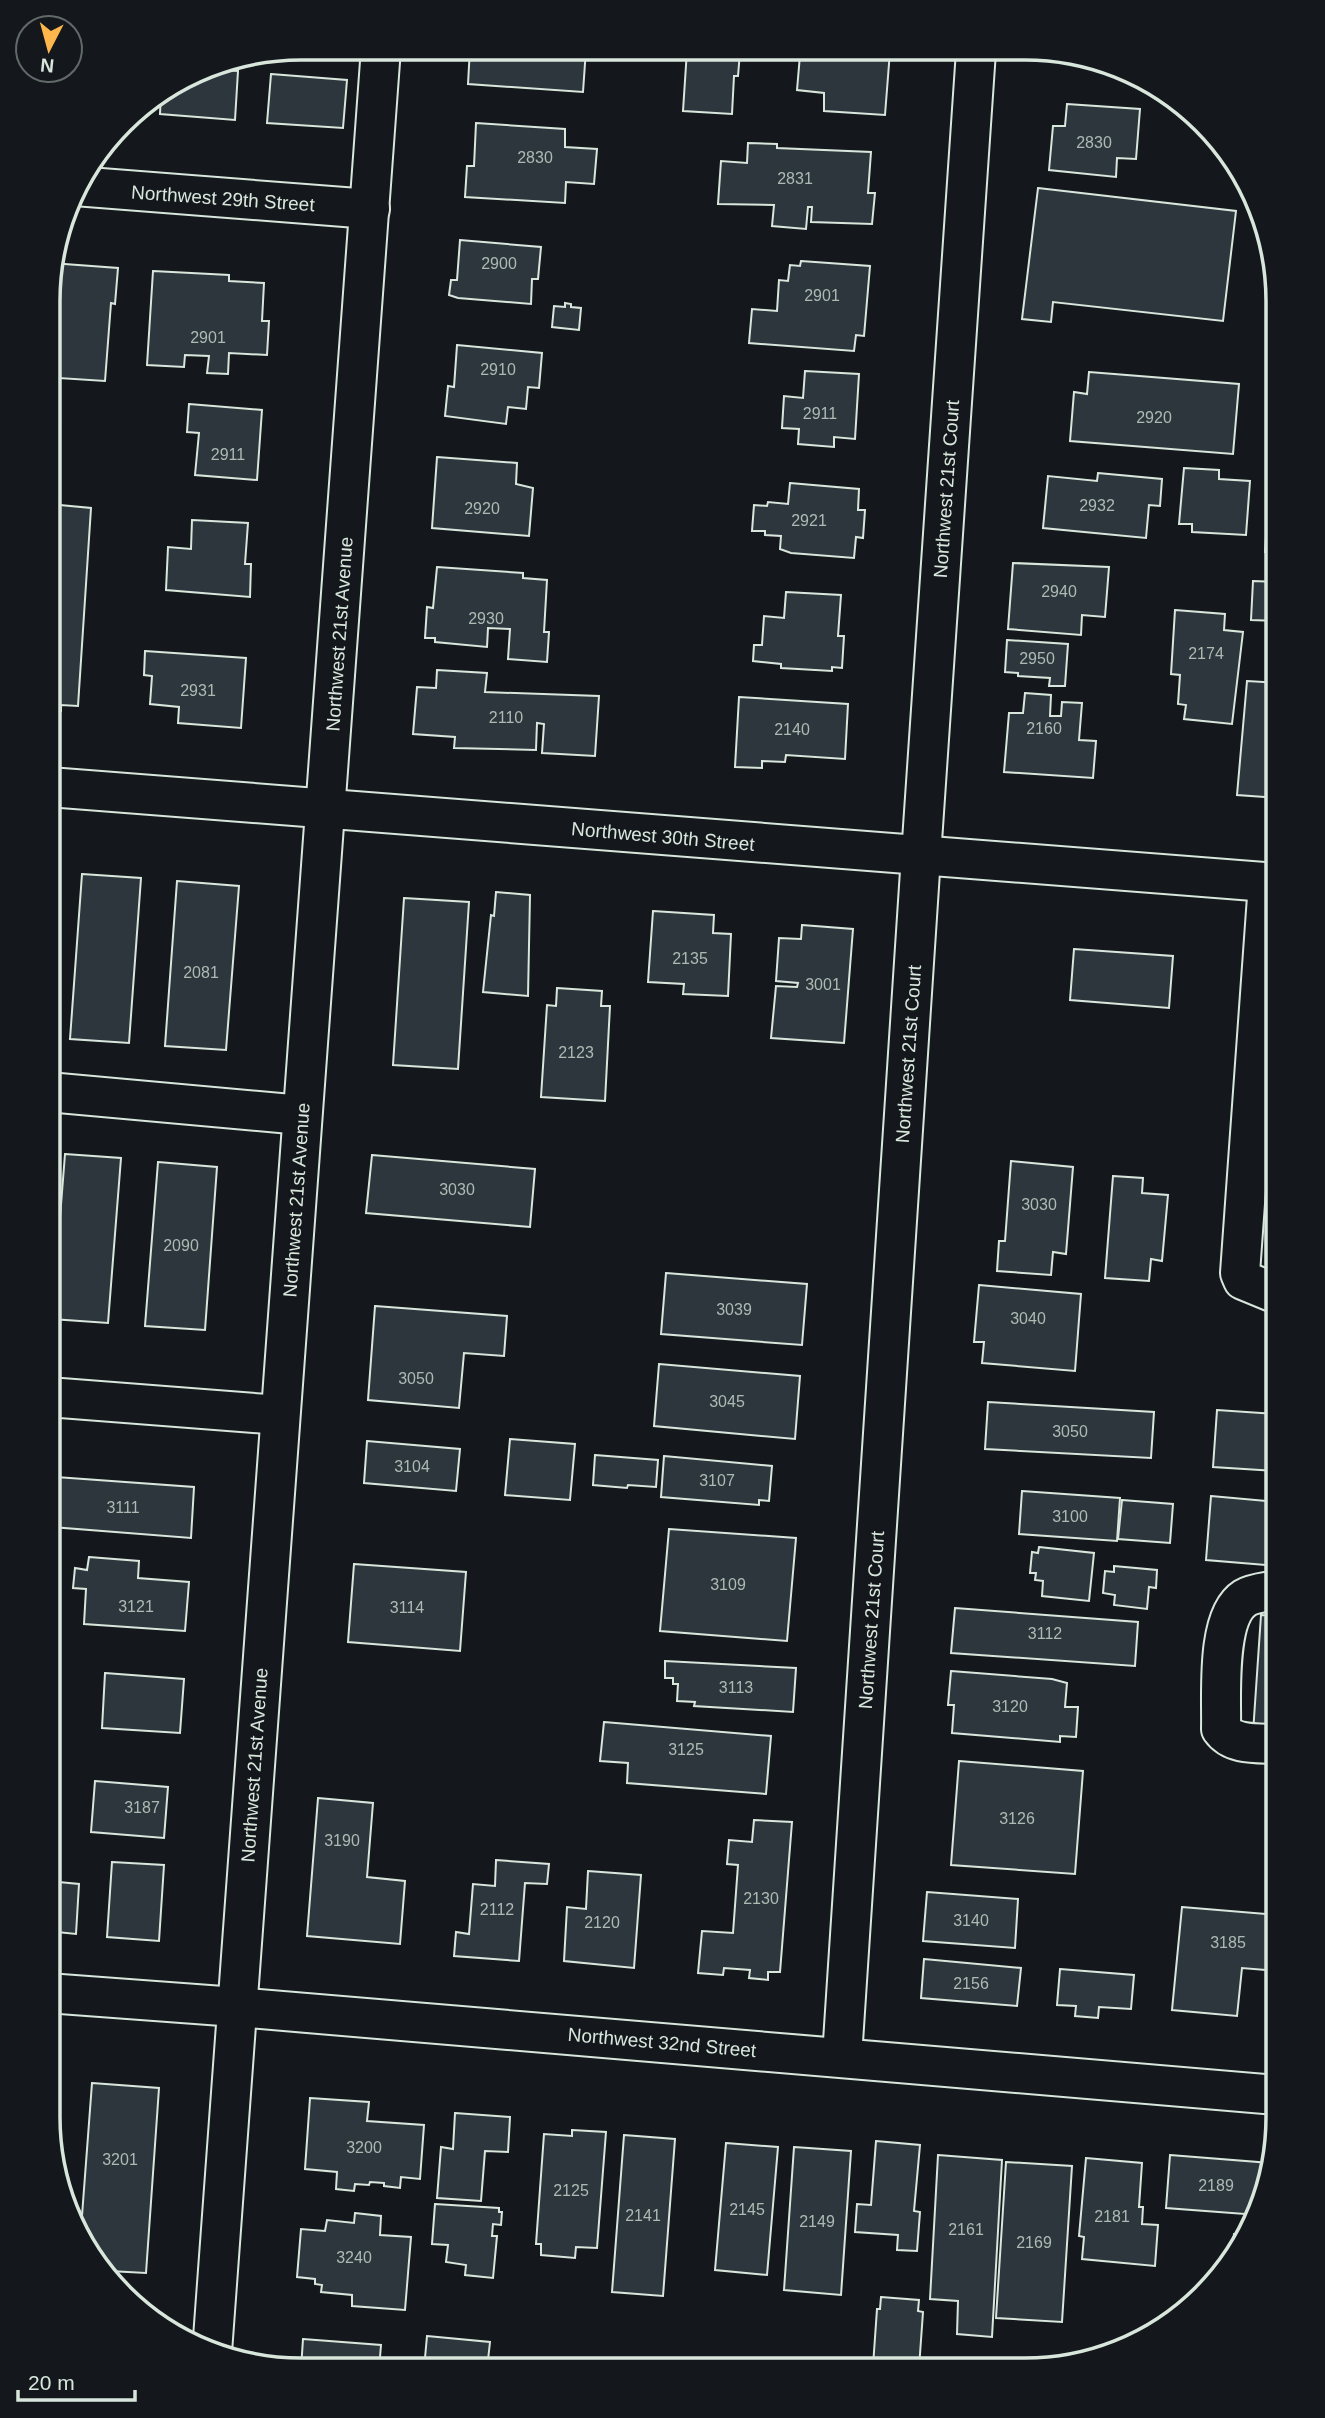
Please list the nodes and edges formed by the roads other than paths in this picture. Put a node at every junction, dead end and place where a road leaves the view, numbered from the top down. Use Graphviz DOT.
graph roads {
  1 [pos="381,60"];
  2 [pos="975,60"];
  3 [pos="88,187"];
  4 [pos="370,209"];
  5 [pos="60,788"];
  6 [pos="326,808"];
  7 [pos="921,856"];
  8 [pos="1266,882"];
  9 [pos="1266,970"];
  10 [pos="60,1093"];
  11 [pos="302,1115"];
  12 [pos="1265,1289"];
  13 [pos="60,1398"];
  14 [pos="280,1415"];
  15 [pos="1265,1593"];
  16 [pos="1265,1743"];
  17 [pos="60,1994"];
  18 [pos="236,2007"];
  19 [pos="842,2057"];
  20 [pos="1265,2094"];
  21 [pos="213,2342"];
  1 -- 4 [label="street, Northwest 21st Avenue"];
  2 -- 7 [label="street, Northwest 21st Court"];
  3 -- 4 [label="street, Northwest 29th Street"];
  4 -- 6 [label="street, Northwest 21st Avenue"];
  5 -- 6 [label="street, Northwest 30th Street"];
  6 -- 7 [label="street, Northwest 30th Street"];
  6 -- 11 [label="street, Northwest 21st Avenue"];
  7 -- 8 [label="street, Northwest 30th Street"];
  7 -- 19 [label="street, Northwest 21st Court"];
  9 -- 12 [label="street"];
  10 -- 11 [label="street"];
  11 -- 14 [label="street, Northwest 21st Avenue"];
  13 -- 14 [label="street"];
  14 -- 18 [label="street, Northwest 21st Avenue"];
  15 -- 16 [label="street"];
  17 -- 18 [label="street, Northwest 32nd Street"];
  18 -- 19 [label="street, Northwest 32nd Street"];
  18 -- 21 [label="street, Northwest 21st Avenue"];
  19 -- 20 [label="street, Northwest 32nd Street"];
}
